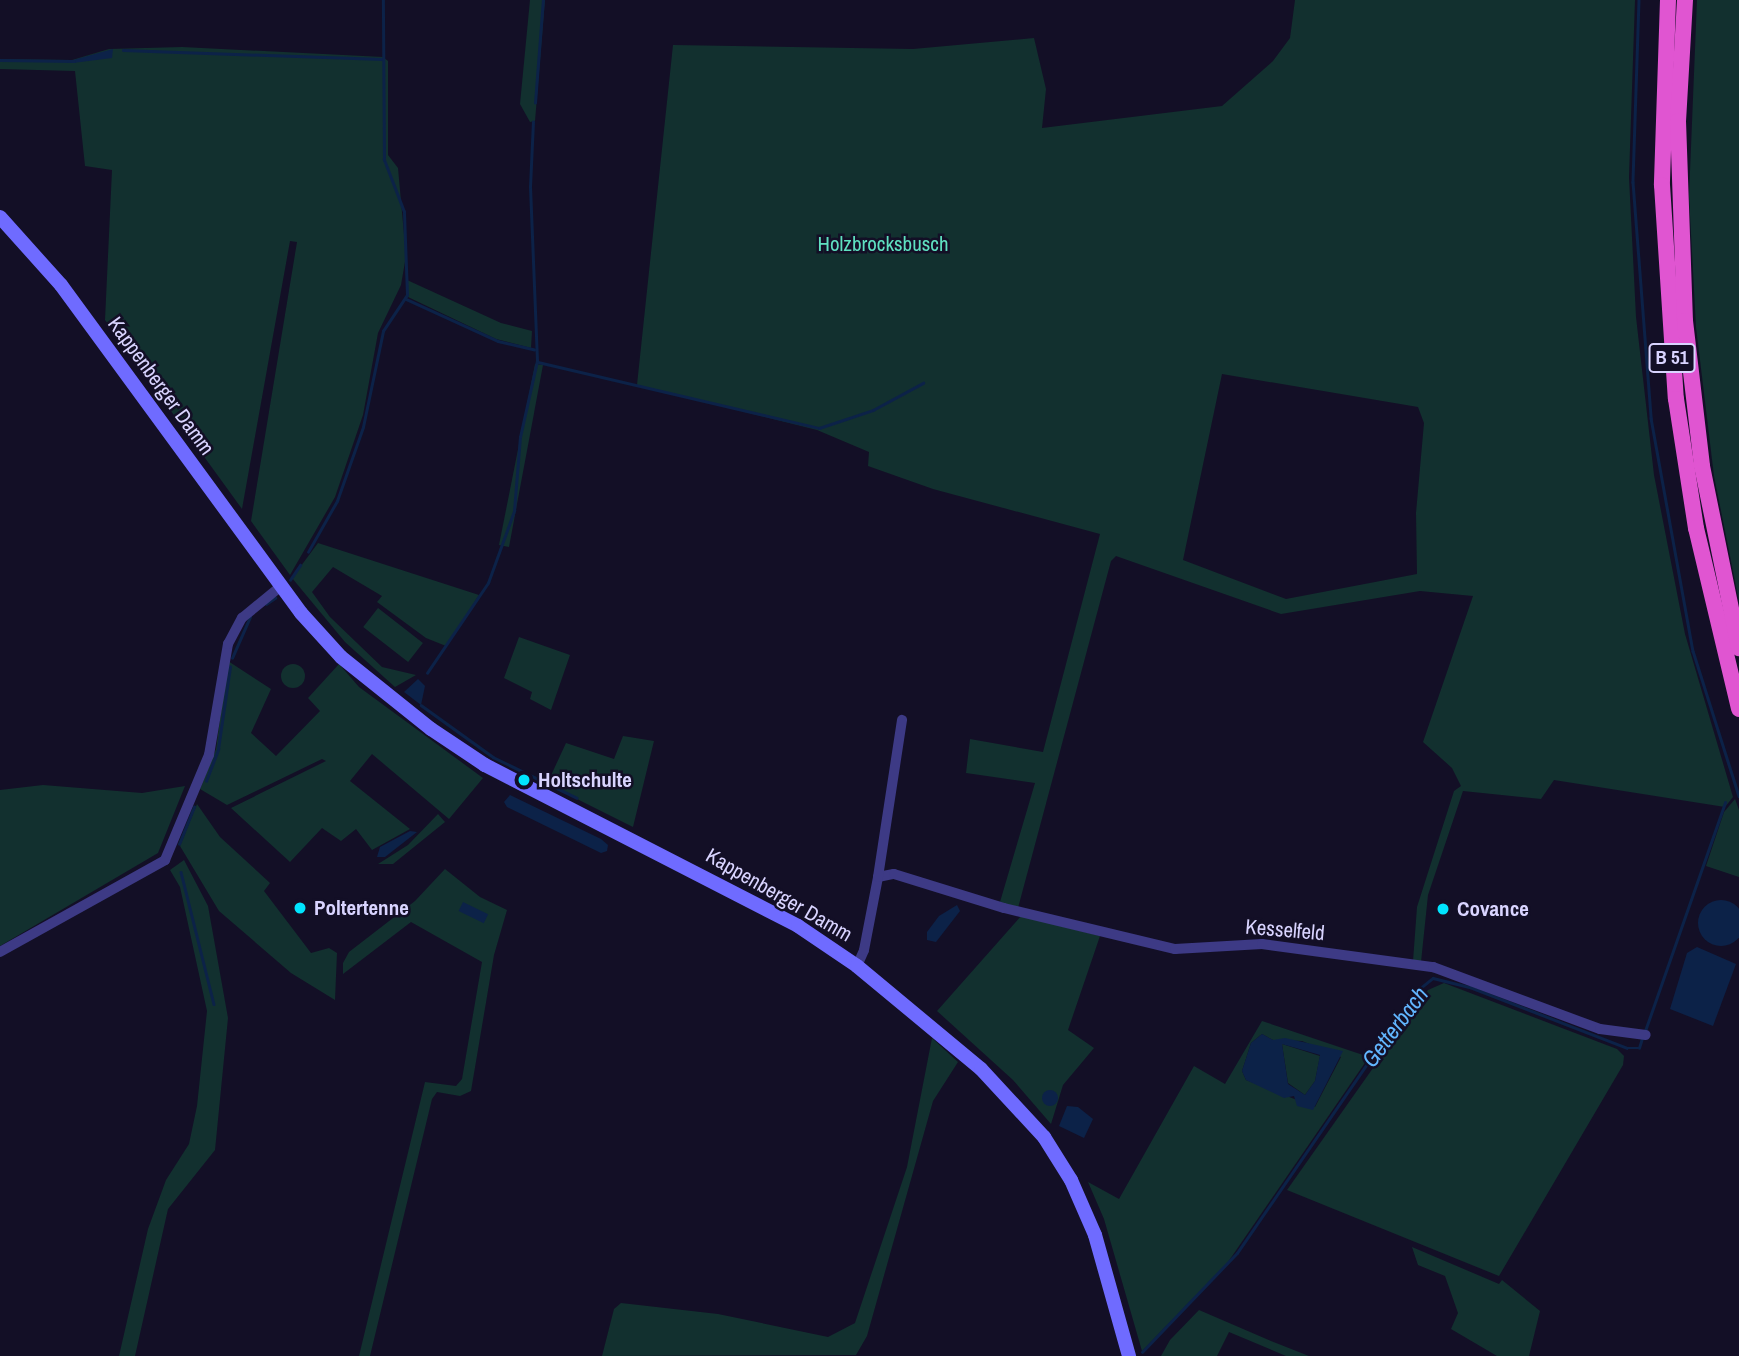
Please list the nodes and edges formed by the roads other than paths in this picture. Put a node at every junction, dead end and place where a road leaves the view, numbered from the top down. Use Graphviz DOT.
graph roads {
  1 [pos="1668,0"];
  2 [pos="1685,0"];
  3 [pos="0,217"];
  4 [pos="281,586"];
  5 [pos="1739,648"];
  6 [pos="1739,709"];
  7 [pos="902,720"];
  8 [pos="878,877"];
  9 [pos="0,952"];
  10 [pos="857,965"];
  11 [pos="1644,1035"];
  12 [pos="1129,1356"];
  1 -- 6 [label="highway, B 51"];
  2 -- 5 [label="highway, B 51"];
  3 -- 4 [label="main road, Kappenberger Damm"];
  4 -- 9 [label="street"];
  4 -- 10 [label="main road, Kappenberger Damm"];
  7 -- 8 [label="street"];
  8 -- 10 [label="street"];
  8 -- 11 [label="street, Kesselfeld"];
  10 -- 12 [label="main road, Kappenberger Damm"];
}
